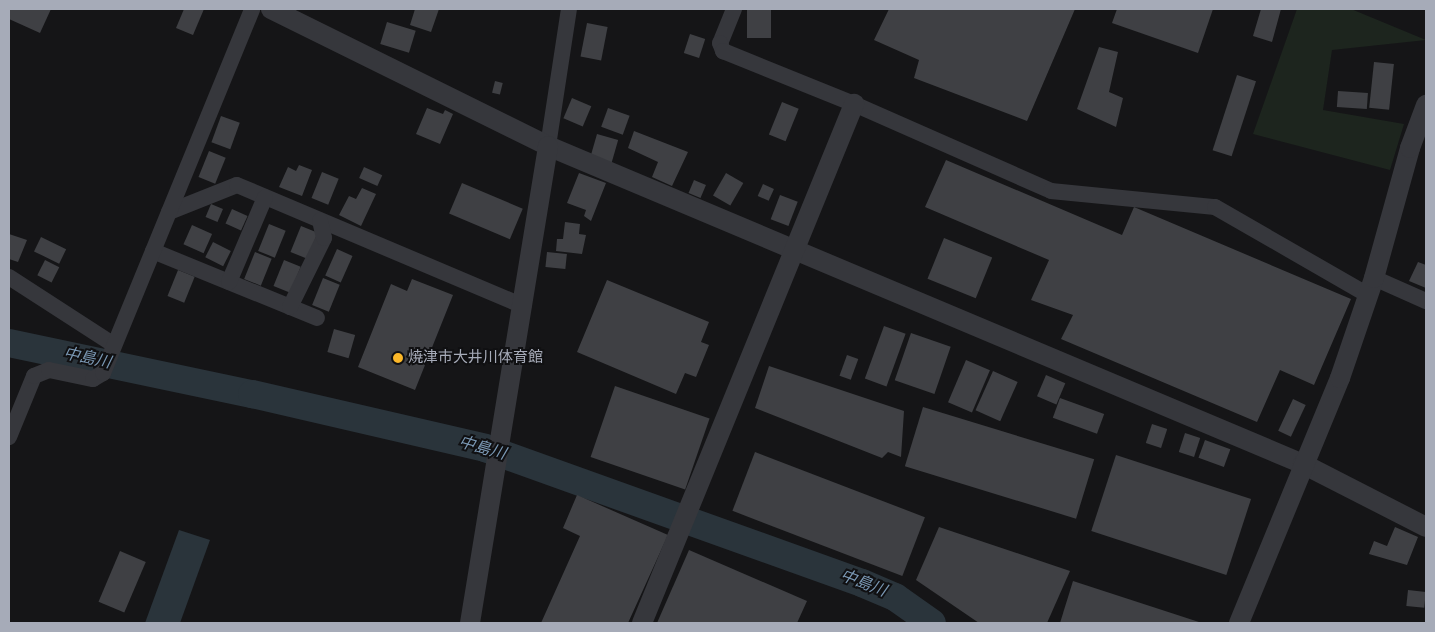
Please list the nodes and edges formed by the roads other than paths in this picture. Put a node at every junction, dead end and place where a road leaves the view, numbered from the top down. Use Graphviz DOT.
graph roads {
  1 [pos="252,9"];
  2 [pos="271,9"];
  3 [pos="569,9"];
  4 [pos="734,9"];
  5 [pos="854,104"];
  6 [pos="1426,105"];
  7 [pos="548,146"];
  8 [pos="265,197"];
  9 [pos="169,212"];
  10 [pos="320,220"];
  11 [pos="152,251"];
  12 [pos="794,252"];
  13 [pos="9,277"];
  14 [pos="229,282"];
  15 [pos="1371,286"];
  16 [pos="1426,302"];
  17 [pos="523,306"];
  18 [pos="290,307"];
  19 [pos="317,318"];
  20 [pos="114,345"];
  21 [pos="9,437"];
  22 [pos="1303,464"];
  23 [pos="1426,527"];
  24 [pos="470,623"];
  25 [pos="642,623"];
  26 [pos="1239,623"];
  1 -- 9 [label="street"];
  2 -- 7 [label="street"];
  3 -- 7 [label="street"];
  4 -- 5 [label="street"];
  5 -- 12 [label="street"];
  5 -- 15 [label="street"];
  6 -- 15 [label="street"];
  7 -- 12 [label="street"];
  7 -- 17 [label="street"];
  8 -- 9 [label="street"];
  8 -- 10 [label="street"];
  8 -- 14 [label="street"];
  9 -- 11 [label="street"];
  10 -- 17 [label="street"];
  10 -- 18 [label="street"];
  11 -- 14 [label="street"];
  11 -- 20 [label="street"];
  12 -- 22 [label="street"];
  12 -- 25 [label="street"];
  13 -- 20 [label="street"];
  14 -- 18 [label="street"];
  15 -- 16 [label="street"];
  15 -- 22 [label="street"];
  17 -- 24 [label="street"];
  18 -- 19 [label="street"];
  20 -- 21 [label="street"];
  22 -- 23 [label="street"];
  22 -- 26 [label="street"];
}
